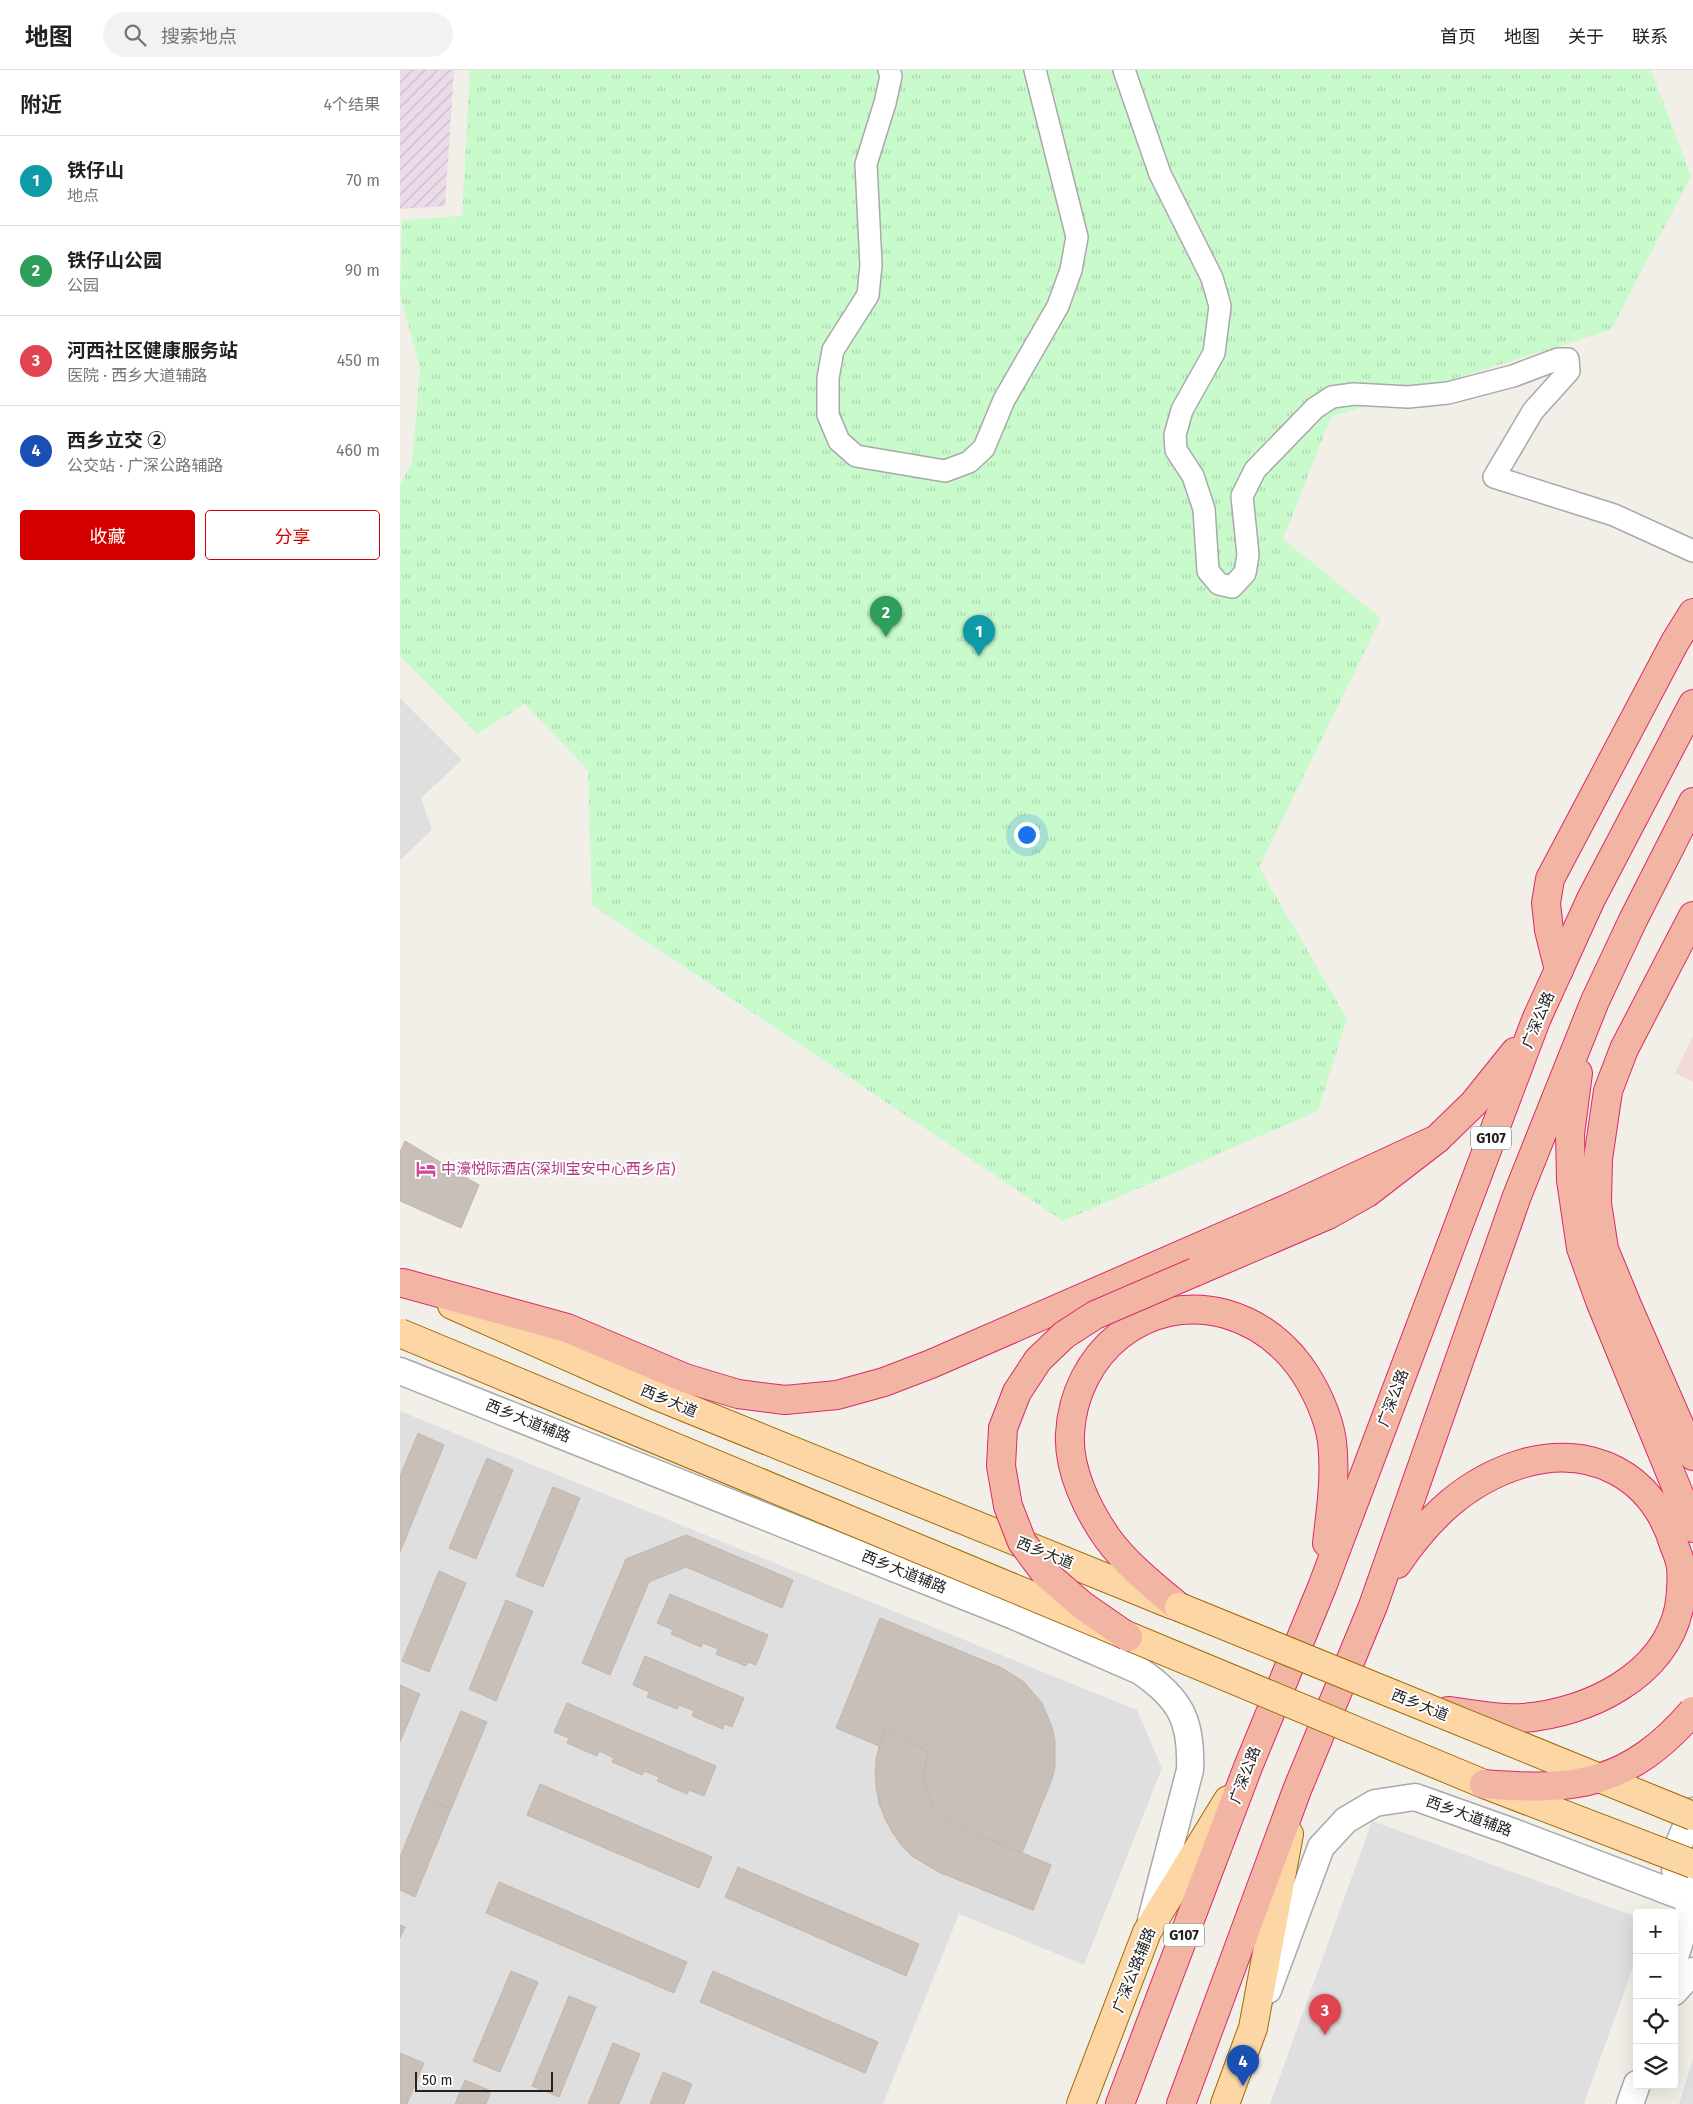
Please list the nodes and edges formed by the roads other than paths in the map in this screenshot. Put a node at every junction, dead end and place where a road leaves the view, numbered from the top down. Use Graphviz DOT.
graph roads {
  1 [pos="889,70"];
  2 [pos="1034,70"];
  3 [pos="1124,70"];
  4 [pos="1693,551"];
  5 [pos="1693,613"];
  6 [pos="1693,704"];
  7 [pos="1693,802"];
  8 [pos="1693,916"];
  9 [pos="1559,970"];
  10 [pos="1595,1001"];
  11 [pos="1536,1020"];
  12 [pos="1437,1139"];
  13 [pos="401,1282"];
  14 [pos="400,1333"];
  15 [pos="400,1370"];
  16 [pos="1693,1456"];
  17 [pos="1693,1528"];
  18 [pos="1322,1587"];
  19 [pos="1373,1606"];
  20 [pos="1179,1608"];
  21 [pos="1128,1637"];
  22 [pos="1425,1707"];
  23 [pos="1693,1711"];
  24 [pos="1248,1767"];
  25 [pos="1484,1784"];
  26 [pos="1297,1790"];
  27 [pos="1693,1811"];
  28 [pos="1693,1816"];
  29 [pos="1693,1864"];
  30 [pos="1691,1902"];
  31 [pos="1147,1932"];
  32 [pos="1676,1954"];
  33 [pos="1693,1970"];
  34 [pos="1678,1987"];
  35 [pos="1253,2028"];
  36 [pos="1635,2089"];
  37 [pos="1081,2104"];
  38 [pos="1120,2104"];
  39 [pos="1180,2104"];
  40 [pos="1225,2104"];
  41 [pos="1630,2104"];
  1 -- 2 [label="street"];
  3 -- 4 [label="street"];
  5 -- 9 [label="highway"];
  6 -- 9 [label="highway, 广深公路 / G107"];
  7 -- 10 [label="highway"];
  8 -- 16 [label="highway"];
  9 -- 11 [label="highway, 广深公路 / G107"];
  10 -- 17 [label="highway"];
  10 -- 19 [label="highway"];
  11 -- 12 [label="highway"];
  11 -- 18 [label="highway, 广深公路 / G107"];
  12 -- 13 [label="highway"];
  12 -- 21 [label="highway, bridge"];
  13 -- 20 [label="main road, 西乡大道, bridge"];
  14 -- 21 [label="main road, bridge"];
  15 -- 31 [label="street, 西乡大道辅路"];
  18 -- 20 [label="highway"];
  18 -- 24 [label="highway, 广深公路 / G107"];
  19 -- 22 [label="highway, bridge"];
  19 -- 26 [label="highway"];
  20 -- 22 [label="main road, 西乡大道, bridge"];
  21 -- 25 [label="main road, bridge"];
  22 -- 28 [label="main road, 西乡大道, bridge"];
  23 -- 25 [label="highway, bridge"];
  24 -- 31 [label="main road, 广深公路辅路"];
  24 -- 38 [label="highway, 广深公路 / G107"];
  25 -- 29 [label="main road, bridge"];
  26 -- 35 [label="main road"];
  26 -- 39 [label="highway"];
  27 -- 30 [label="street"];
  30 -- 32 [label="street"];
  30 -- 35 [label="street, 西乡大道辅路"];
  31 -- 37 [label="main road, 广深公路辅路"];
  33 -- 34 [label="street"];
  35 -- 40 [label="main road"];
  36 -- 41 [label="street"];
}
